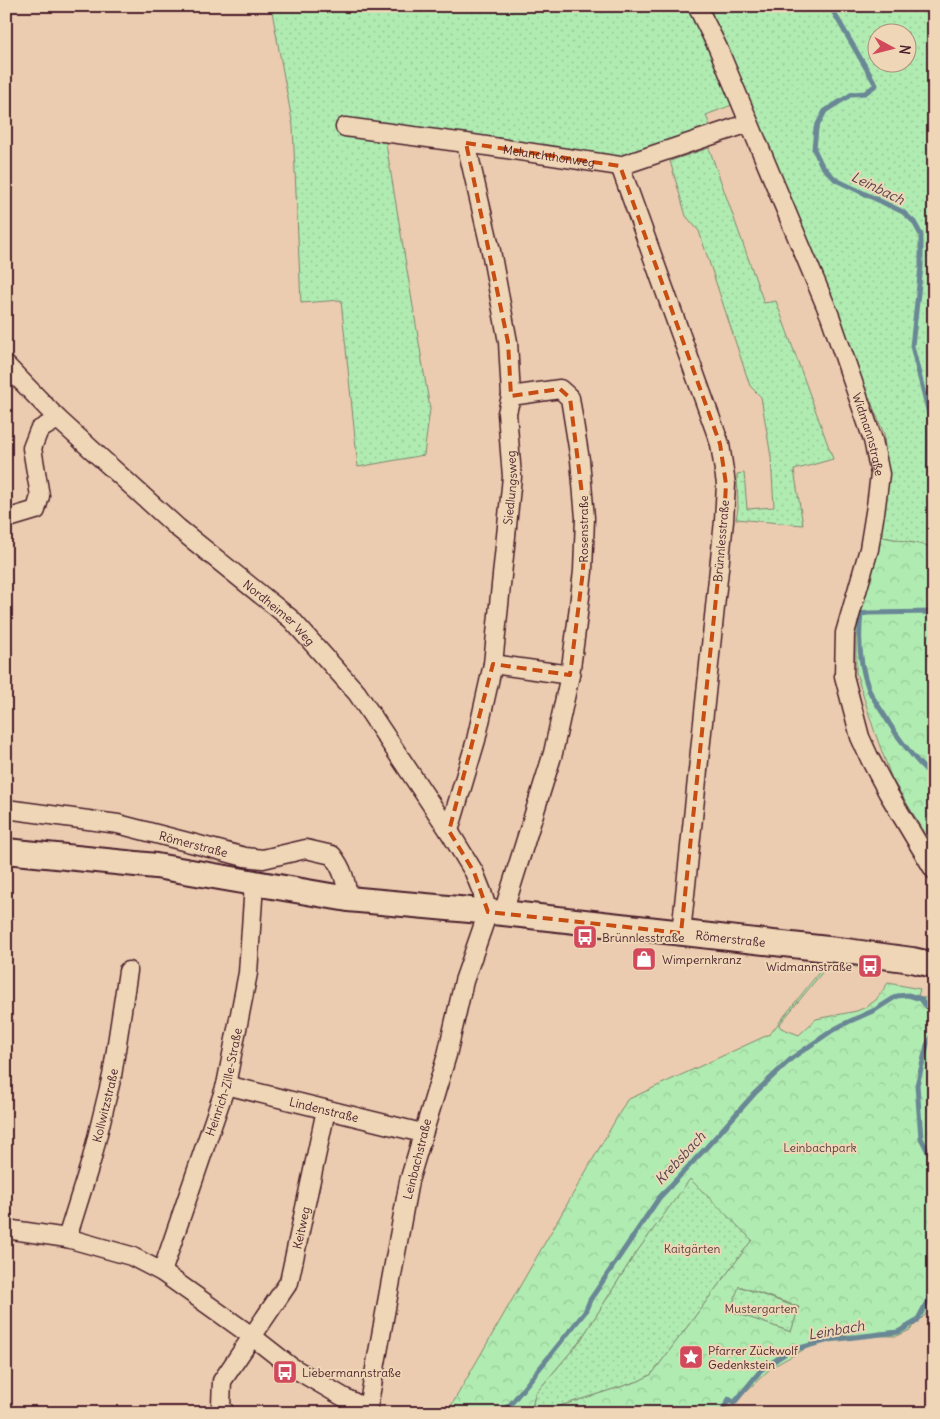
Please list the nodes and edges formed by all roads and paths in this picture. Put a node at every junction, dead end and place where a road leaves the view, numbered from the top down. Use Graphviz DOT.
graph roads {
  1 [pos="697,6"];
  2 [pos="749,123"];
  3 [pos="345,127"];
  4 [pos="466,143"];
  5 [pos="620,166"];
  6 [pos="6,366"];
  7 [pos="511,396"];
  8 [pos="58,419"];
  9 [pos="6,519"];
  10 [pos="493,664"];
  11 [pos="570,675"];
  12 [pos="6,809"];
  13 [pos="449,831"];
  14 [pos="6,851"];
  15 [pos="934,870"];
  16 [pos="254,884"];
  17 [pos="348,899"];
  18 [pos="496,912"];
  19 [pos="681,933"];
  20 [pos="933,962"];
  21 [pos="128,971"];
  22 [pos="226,1085"];
  23 [pos="326,1110"];
  24 [pos="422,1132"];
  25 [pos="6,1229"];
  26 [pos="67,1238"];
  27 [pos="162,1272"];
  28 [pos="253,1337"];
  29 [pos="367,1411"];
  30 [pos="225,1413"];
  1 -- 2 [label="street, Widmannstraße"];
  2 -- 5 [label="street, Melanchthonweg"];
  2 -- 15 [label="street, Widmannstraße"];
  3 -- 4 [label="street, Melanchthonweg"];
  4 -- 5 [label="street, Melanchthonweg"];
  4 -- 7 [label="street, Siedlungsweg"];
  5 -- 19 [label="street, Brünnlesstraße"];
  6 -- 8 [label="street, Nordheimer Weg"];
  7 -- 10 [label="street, Siedlungsweg"];
  7 -- 11 [label="street, Rosenstraße"];
  8 -- 9 [label="street"];
  8 -- 13 [label="street, Nordheimer Weg"];
  10 -- 11 [label="street"];
  10 -- 13 [label="street, Siedlungsweg"];
  11 -- 18 [label="street, Rosenstraße"];
  12 -- 17 [label="street, Römerstraße"];
  13 -- 18 [label="street, Nordheimer Weg"];
  14 -- 16 [label="main road, Römerstraße"];
  16 -- 17 [label="main road, Römerstraße"];
  16 -- 22 [label="street, Heinrich-Zille-Straße"];
  17 -- 18 [label="main road, Römerstraße"];
  18 -- 19 [label="main road, Römerstraße"];
  18 -- 24 [label="street, Leinbachstraße"];
  19 -- 20 [label="main road, Römerstraße"];
  21 -- 26 [label="street, Kollwitzstraße"];
  22 -- 23 [label="street, Lindenstraße"];
  22 -- 27 [label="street, Heinrich-Zille-Straße"];
  23 -- 24 [label="street, Lindenstraße"];
  23 -- 28 [label="street, Keitweg"];
  24 -- 29 [label="street, Leinbachstraße"];
  25 -- 26 [label="street"];
  26 -- 27 [label="street"];
  27 -- 28 [label="street"];
  28 -- 29 [label="street"];
  28 -- 30 [label="street, Keitweg"];
}
